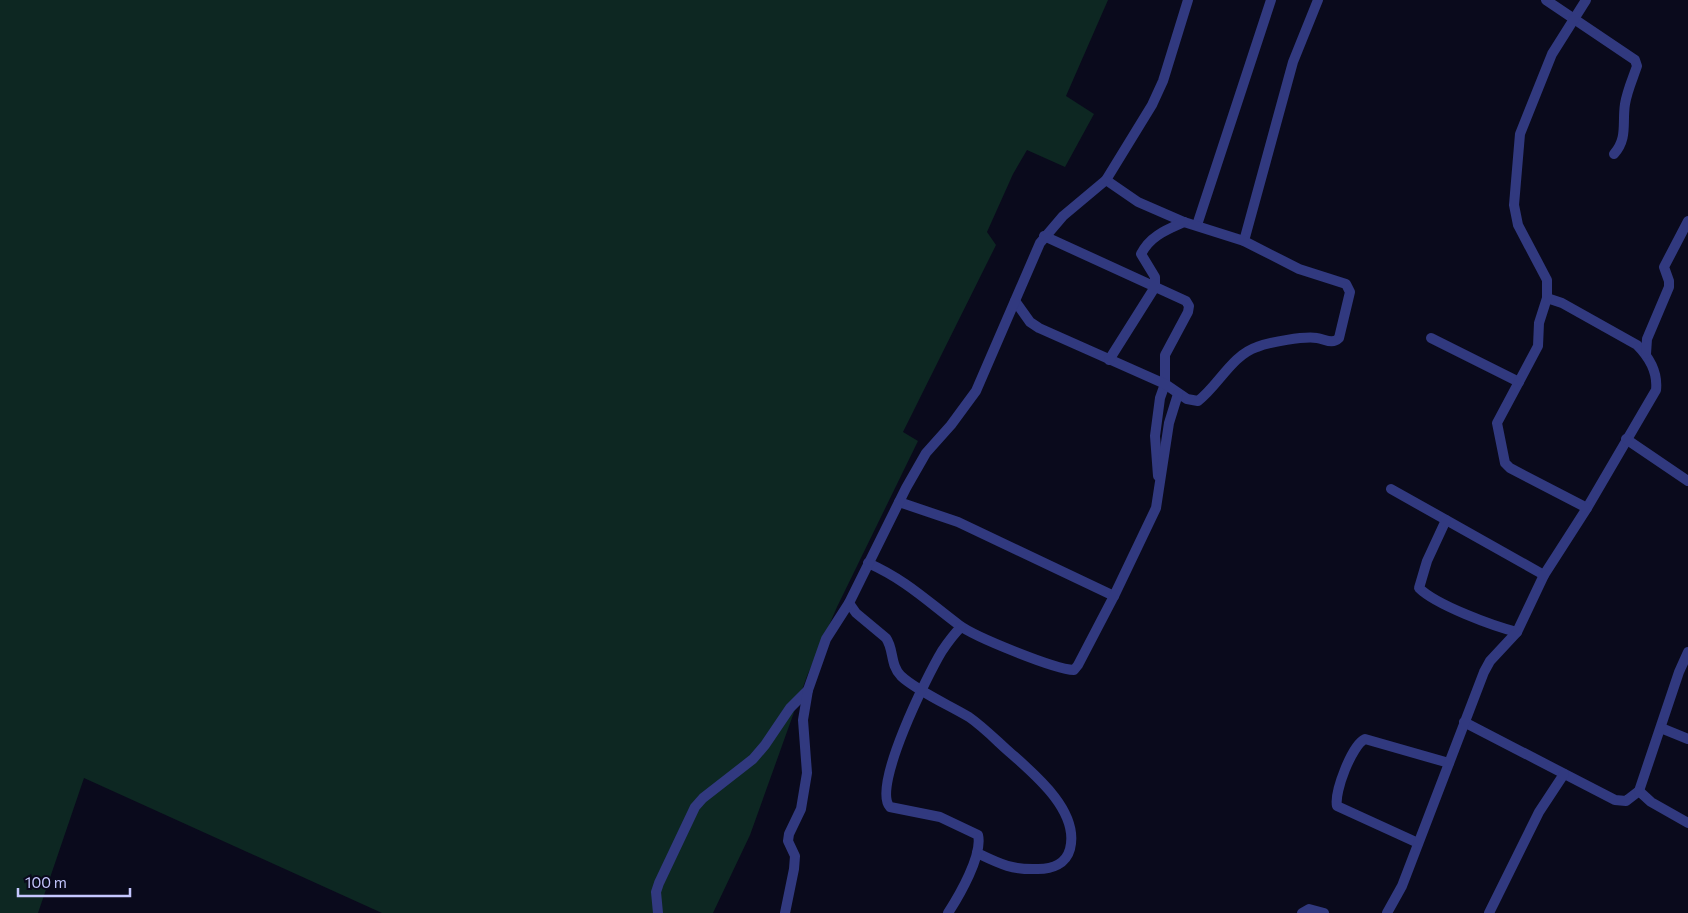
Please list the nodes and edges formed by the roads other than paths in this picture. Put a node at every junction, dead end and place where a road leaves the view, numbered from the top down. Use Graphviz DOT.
graph roads {
  1 [pos="1188,0"];
  2 [pos="1272,0"];
  3 [pos="1318,0"];
  4 [pos="1546,0"];
  5 [pos="1586,0"];
  6 [pos="1573,20"];
  7 [pos="1614,154"];
  8 [pos="1106,180"];
  9 [pos="1688,221"];
  10 [pos="1184,222"];
  11 [pos="1197,225"];
  12 [pos="1044,236"];
  13 [pos="1244,241"];
  14 [pos="1155,287"];
  15 [pos="1547,298"];
  16 [pos="1015,301"];
  17 [pos="1431,338"];
  18 [pos="1646,354"];
  19 [pos="1109,360"];
  20 [pos="1519,382"];
  21 [pos="1165,384"];
  22 [pos="1178,394"];
  23 [pos="1626,439"];
  24 [pos="1688,481"];
  25 [pos="1159,484"];
  26 [pos="1391,489"];
  27 [pos="899,502"];
  28 [pos="1587,508"];
  29 [pos="1446,520"];
  30 [pos="868,563"];
  31 [pos="1544,575"];
  32 [pos="1114,596"];
  33 [pos="849,603"];
  34 [pos="961,627"];
  35 [pos="1517,632"];
  36 [pos="1688,652"];
  37 [pos="922,689"];
  38 [pos="808,690"];
  39 [pos="1464,722"];
  40 [pos="1661,728"];
  41 [pos="1688,739"];
  42 [pos="1449,763"];
  43 [pos="1564,774"];
  44 [pos="1639,791"];
  45 [pos="1688,823"];
  46 [pos="1418,843"];
  47 [pos="977,854"];
  48 [pos="658,913"];
  49 [pos="785,913"];
  50 [pos="948,913"];
  51 [pos="1302,913"];
  52 [pos="1324,913"];
  53 [pos="1387,913"];
  54 [pos="1489,913"];
  1 -- 8 [label="street"];
  2 -- 11 [label="street"];
  3 -- 13 [label="street"];
  4 -- 6 [label="street"];
  5 -- 6 [label="street"];
  6 -- 7 [label="street"];
  6 -- 15 [label="street"];
  8 -- 10 [label="street"];
  8 -- 12 [label="street"];
  9 -- 18 [label="street"];
  10 -- 11 [label="street"];
  10 -- 14 [label="street"];
  11 -- 13 [label="street"];
  12 -- 14 [label="street"];
  12 -- 16 [label="street"];
  13 -- 22 [label="street"];
  14 -- 19 [label="street"];
  14 -- 21 [label="street"];
  15 -- 18 [label="street"];
  15 -- 20 [label="street"];
  16 -- 19 [label="street"];
  16 -- 27 [label="street"];
  17 -- 20 [label="street"];
  18 -- 23 [label="street"];
  19 -- 21 [label="street"];
  20 -- 28 [label="street"];
  21 -- 22 [label="street"];
  21 -- 25 [label="street"];
  22 -- 25 [label="street"];
  23 -- 24 [label="street"];
  23 -- 28 [label="street"];
  25 -- 32 [label="street"];
  26 -- 29 [label="street"];
  27 -- 30 [label="street"];
  27 -- 32 [label="street"];
  28 -- 31 [label="street"];
  29 -- 31 [label="street"];
  29 -- 35 [label="street"];
  30 -- 33 [label="street"];
  30 -- 34 [label="street"];
  31 -- 35 [label="street"];
  32 -- 34 [label="street"];
  33 -- 37 [label="street"];
  33 -- 38 [label="street"];
  34 -- 37 [label="street"];
  35 -- 39 [label="street"];
  36 -- 40 [label="street"];
  37 -- 47 [label="street"];
  37 -- 47 [label="street"];
  38 -- 48 [label="street"];
  38 -- 49 [label="street"];
  39 -- 42 [label="street"];
  39 -- 43 [label="street"];
  40 -- 41 [label="street"];
  40 -- 44 [label="street"];
  42 -- 46 [label="street"];
  42 -- 46 [label="street"];
  43 -- 44 [label="street"];
  43 -- 54 [label="street"];
  44 -- 45 [label="street"];
  46 -- 53 [label="street"];
  47 -- 50 [label="street"];
  51 -- 52 [label="street"];
}
